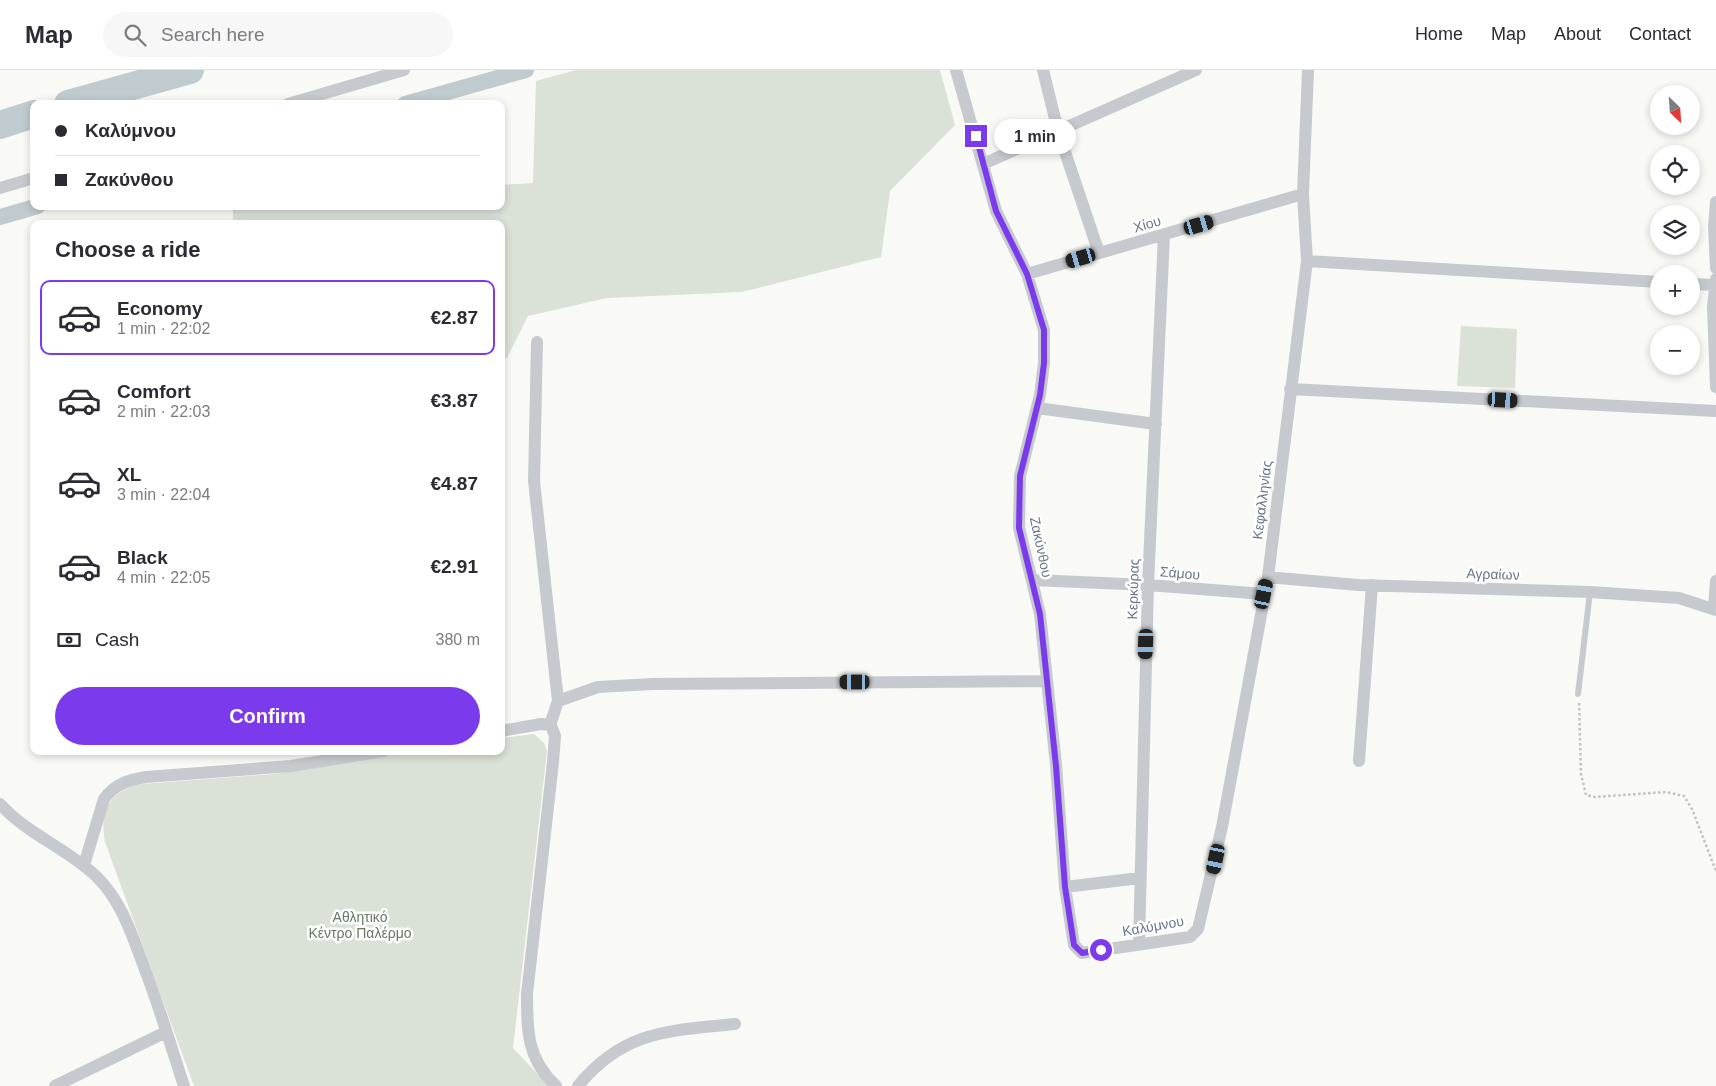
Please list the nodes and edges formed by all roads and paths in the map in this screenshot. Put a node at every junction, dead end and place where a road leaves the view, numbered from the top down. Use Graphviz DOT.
graph roads {
  1 [pos="404,70"];
  2 [pos="956,70"];
  3 [pos="1043,70"];
  4 [pos="1196,70"];
  5 [pos="1308,70"];
  6 [pos="302,100"];
  7 [pos="1058,131"];
  8 [pos="983,164"];
  9 [pos="30,179"];
  10 [pos="0,188"];
  11 [pos="1303,194"];
  12 [pos="1716,202"];
  13 [pos="1164,235"];
  14 [pos="1099,253"];
  15 [pos="1307,261"];
  16 [pos="1716,268"];
  17 [pos="1027,274"];
  18 [pos="1650,281"];
  19 [pos="1715,282"];
  20 [pos="1700,283"];
  21 [pos="538,342"];
  22 [pos="1716,387"];
  23 [pos="1290,389"];
  24 [pos="1037,408"];
  25 [pos="1716,411"];
  26 [pos="1156,424"];
  27 [pos="1268,577"];
  28 [pos="1033,580"];
  29 [pos="1716,581"];
  30 [pos="1148,585"];
  31 [pos="1372,585"];
  32 [pos="1590,592"];
  33 [pos="1264,594"];
  34 [pos="1715,609"];
  35 [pos="1046,681"];
  36 [pos="1578,694"];
  37 [pos="558,701"];
  38 [pos="550,725"];
  39 [pos="505,730"];
  40 [pos="359,755"];
  41 [pos="1359,761"];
  42 [pos="0,804"];
  43 [pos="84,865"];
  44 [pos="1716,870"];
  45 [pos="1140,878"];
  46 [pos="1065,887"];
  47 [pos="1198,929"];
  48 [pos="1140,944"];
  49 [pos="1082,953"];
  50 [pos="735,1024"];
  51 [pos="166,1032"];
  52 [pos="55,1086"];
  53 [pos="184,1086"];
  54 [pos="556,1086"];
  55 [pos="578,1086"];
  1 -- 6 [label="street"];
  2 -- 8 [label="street, Ζακύνθου"];
  3 -- 7 [label="street"];
  4 -- 7 [label="street"];
  5 -- 11 [label="street, Κεφαλληνίας"];
  7 -- 8 [label="street"];
  7 -- 14 [label="street"];
  8 -- 17 [label="street, Ζακύνθου"];
  9 -- 10 [label="street"];
  11 -- 13 [label="street, Χίου"];
  11 -- 15 [label="street, Κεφαλληνίας"];
  12 -- 16 [label="street"];
  13 -- 14 [label="street, Χίου"];
  13 -- 26 [label="street, Κερκύρας"];
  14 -- 17 [label="street, Χίου"];
  15 -- 18 [label="street"];
  15 -- 23 [label="street, Κεφαλληνίας"];
  17 -- 24 [label="street, Ζακύνθου"];
  19 -- 20 [label="street"];
  19 -- 22 [label="street"];
  21 -- 37 [label="street"];
  23 -- 25 [label="street"];
  23 -- 27 [label="street, Κεφαλληνίας"];
  24 -- 26 [label="street"];
  24 -- 28 [label="street, Ζακύνθου"];
  26 -- 30 [label="street, Κερκύρας"];
  27 -- 31 [label="street, Αγραίων"];
  27 -- 33 [label="street, Κεφαλληνίας"];
  28 -- 30 [label="street, Σάμου"];
  28 -- 35 [label="street, Ζακύνθου"];
  29 -- 34 [label="street"];
  30 -- 33 [label="street, Σάμου"];
  30 -- 45 [label="street, Κερκύρας"];
  31 -- 32 [label="street, Αγραίων"];
  31 -- 41 [label="street"];
  32 -- 34 [label="street, Αγραίων"];
  32 -- 36 [label="lane"];
  33 -- 47 [label="street, Κεφαλληνίας"];
  35 -- 37 [label="street"];
  35 -- 46 [label="street, Ζακύνθου"];
  36 -- 44 [label="path"];
  37 -- 38 [label="street"];
  38 -- 39 [label="street"];
  38 -- 54 [label="street"];
  40 -- 43 [label="street"];
  42 -- 43 [label="street"];
  43 -- 51 [label="street"];
  45 -- 46 [label="street"];
  45 -- 48 [label="street, Κερκύρας"];
  46 -- 49 [label="street, Ζακύνθου"];
  47 -- 48 [label="street, Καλύμνου"];
  48 -- 49 [label="street, Καλύμνου"];
  50 -- 55 [label="street"];
  51 -- 52 [label="street"];
  51 -- 53 [label="street"];
}
